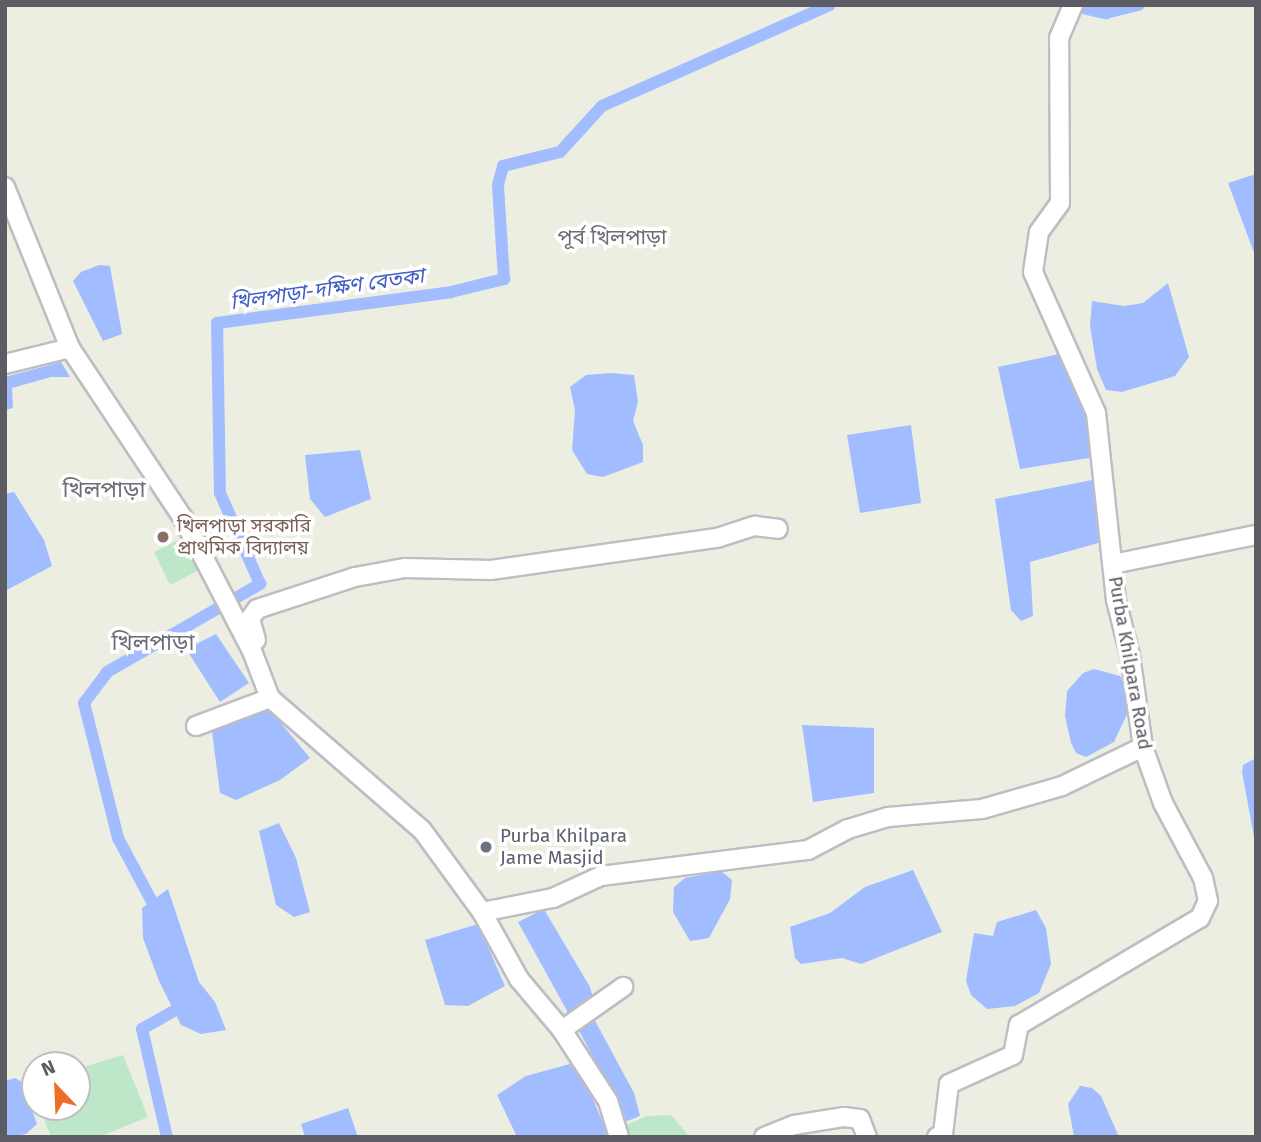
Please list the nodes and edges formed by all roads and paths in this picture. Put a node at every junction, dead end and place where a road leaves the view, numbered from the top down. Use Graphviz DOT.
graph roads {
  1 [pos="1073,5"];
  2 [pos="5,187"];
  3 [pos="70,348"];
  4 [pos="5,365"];
  5 [pos="778,529"];
  6 [pos="1256,536"];
  7 [pos="1113,564"];
  8 [pos="255,659"];
  9 [pos="270,698"];
  10 [pos="196,726"];
  11 [pos="1143,747"];
  12 [pos="482,912"];
  13 [pos="623,988"];
  14 [pos="562,1030"];
  15 [pos="619,1137"];
  16 [pos="764,1137"];
  17 [pos="867,1137"];
  18 [pos="937,1137"];
  1 -- 7 [label="street, Purba Khilpara Road"];
  2 -- 3 [label="street"];
  3 -- 4 [label="street"];
  3 -- 8 [label="street"];
  5 -- 8 [label="street"];
  6 -- 7 [label="street"];
  7 -- 11 [label="street, Purba Khilpara Road"];
  8 -- 9 [label="street"];
  9 -- 10 [label="street"];
  9 -- 12 [label="street"];
  11 -- 12 [label="street"];
  11 -- 18 [label="street, Purba Khilpara Road"];
  12 -- 14 [label="street"];
  13 -- 14 [label="street"];
  14 -- 15 [label="street"];
  16 -- 17 [label="street"];
}
